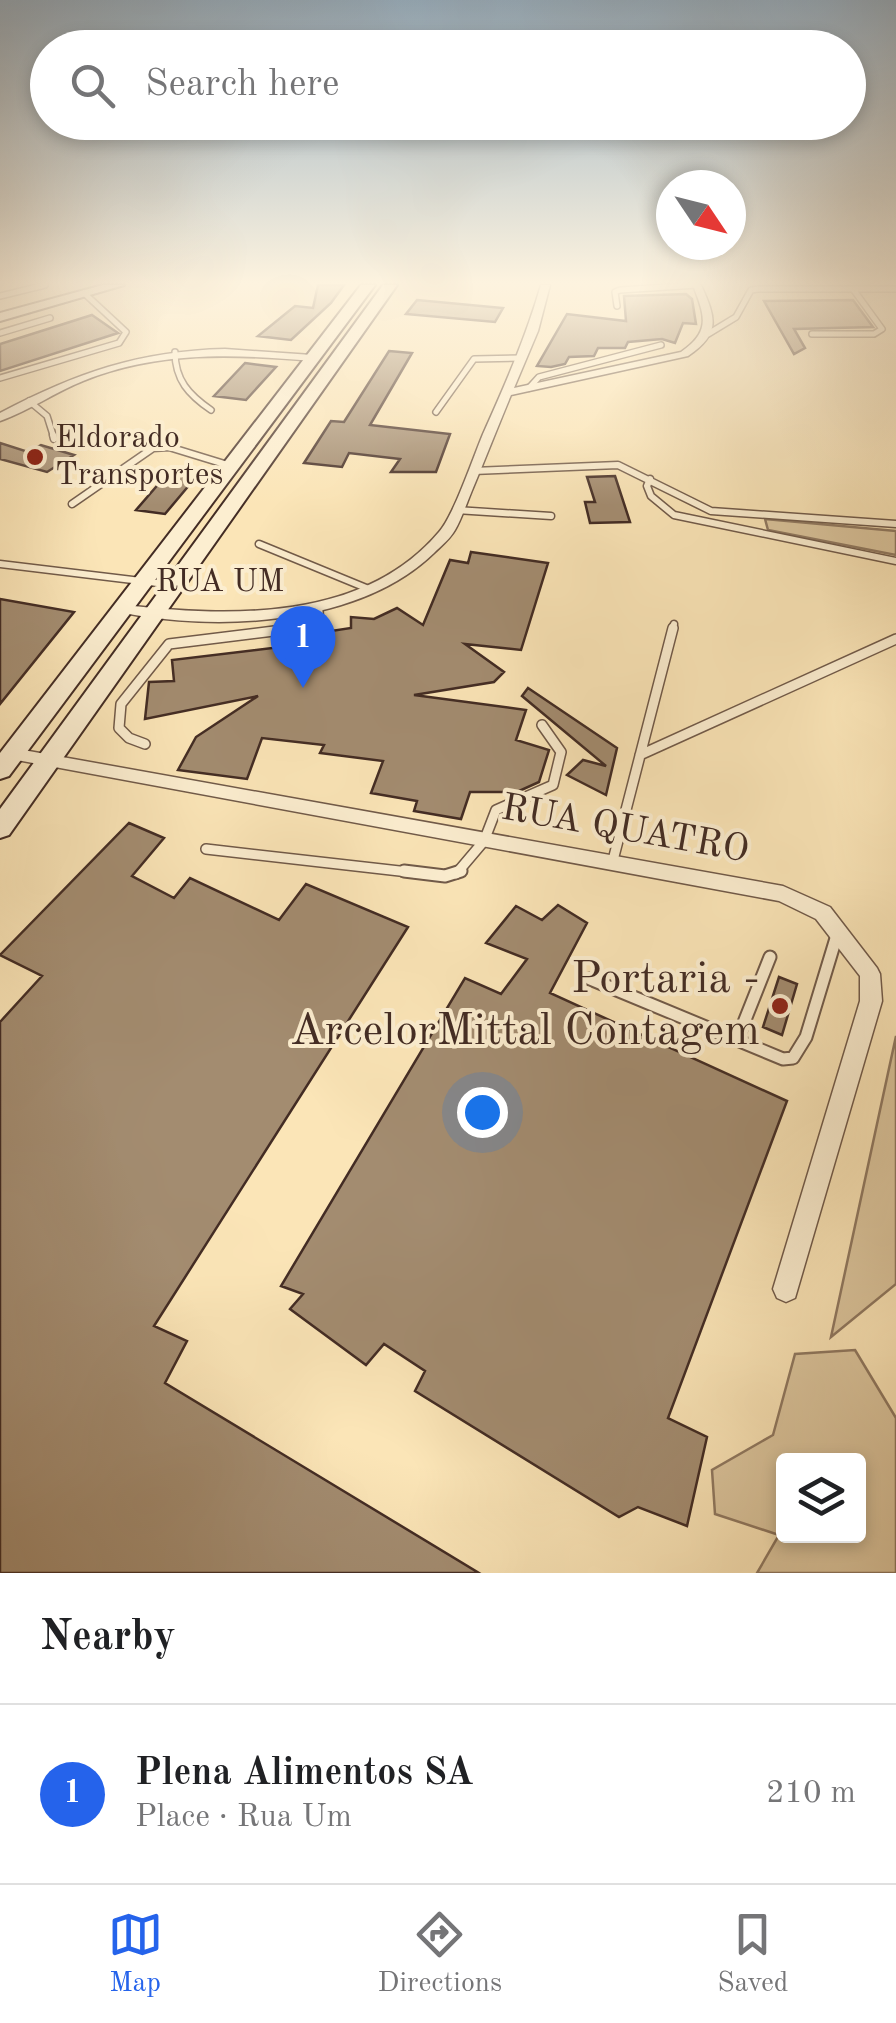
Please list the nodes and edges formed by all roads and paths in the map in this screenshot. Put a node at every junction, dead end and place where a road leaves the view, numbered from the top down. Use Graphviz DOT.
graph roads {
  1 [pos="67,358"];
  2 [pos="139,358"];
  3 [pos="174,358"];
  4 [pos="312,358"];
  5 [pos="338,358"];
  6 [pos="502,358"];
  7 [pos="521,358"];
  8 [pos="610,358"];
  9 [pos="664,358"];
  10 [pos="0,378"];
  11 [pos="529,388"];
  12 [pos="506,394"];
  13 [pos="29,402"];
  14 [pos="211,410"];
  15 [pos="436,412"];
  16 [pos="0,418"];
  17 [pos="54,439"];
  18 [pos="231,466"];
  19 [pos="473,471"];
  20 [pos="650,480"];
  21 [pos="72,504"];
  22 [pos="456,510"];
  23 [pos="551,516"];
  24 [pos="896,524"];
  25 [pos="258,544"];
  26 [pos="896,562"];
  27 [pos="0,564"];
  28 [pos="145,582"];
  29 [pos="176,586"];
  30 [pos="371,590"];
  31 [pos="319,606"];
  32 [pos="124,609"];
  33 [pos="158,614"];
  34 [pos="674,624"];
  35 [pos="896,639"];
  36 [pos="542,725"];
  37 [pos="145,744"];
  38 [pos="640,755"];
  39 [pos="49,761"];
  40 [pos="6,762"];
  41 [pos="0,828"];
  42 [pos="484,841"];
  43 [pos="206,849"];
  44 [pos="612,864"];
  45 [pos="838,932"];
  46 [pos="770,957"];
  47 [pos="590,979"];
  48 [pos="737,1040"];
  49 [pos="786,1290"];
  1 -- 10 [label="lane"];
  2 -- 13 [label="street"];
  3 -- 14 [label="lane"];
  4 -- 18 [label="street"];
  5 -- 29 [label="street"];
  6 -- 15 [label="lane"];
  7 -- 12 [label="street, RUA UM"];
  8 -- 11 [label="lane"];
  9 -- 11 [label="street"];
  11 -- 12 [label="street"];
  12 -- 19 [label="street, RUA UM"];
  13 -- 16 [label="street"];
  13 -- 17 [label="lane"];
  18 -- 21 [label="lane"];
  18 -- 28 [label="street"];
  19 -- 20 [label="lane"];
  19 -- 22 [label="street, RUA UM"];
  20 -- 24 [label="lane"];
  20 -- 26 [label="lane"];
  22 -- 23 [label="lane"];
  22 -- 30 [label="street, RUA UM"];
  25 -- 30 [label="lane"];
  27 -- 28 [label="lane"];
  28 -- 29 [label="lane"];
  28 -- 32 [label="street"];
  29 -- 33 [label="street"];
  30 -- 31 [label="street, RUA UM"];
  31 -- 33 [label="street, RUA UM"];
  31 -- 37 [label="lane"];
  32 -- 33 [label="street, RUA UM"];
  32 -- 40 [label="street"];
  33 -- 39 [label="street"];
  34 -- 38 [label="lane"];
  35 -- 38 [label="lane"];
  36 -- 42 [label="lane"];
  38 -- 44 [label="lane"];
  39 -- 40 [label="street, RUA QUATRO"];
  39 -- 41 [label="street"];
  39 -- 42 [label="street, RUA QUATRO"];
  42 -- 43 [label="lane"];
  42 -- 44 [label="street, RUA QUATRO"];
  44 -- 45 [label="street, RUA QUATRO"];
  45 -- 48 [label="lane"];
  45 -- 49 [label="street, RUA QUATRO"];
  46 -- 48 [label="lane"];
  47 -- 48 [label="lane"];
}
